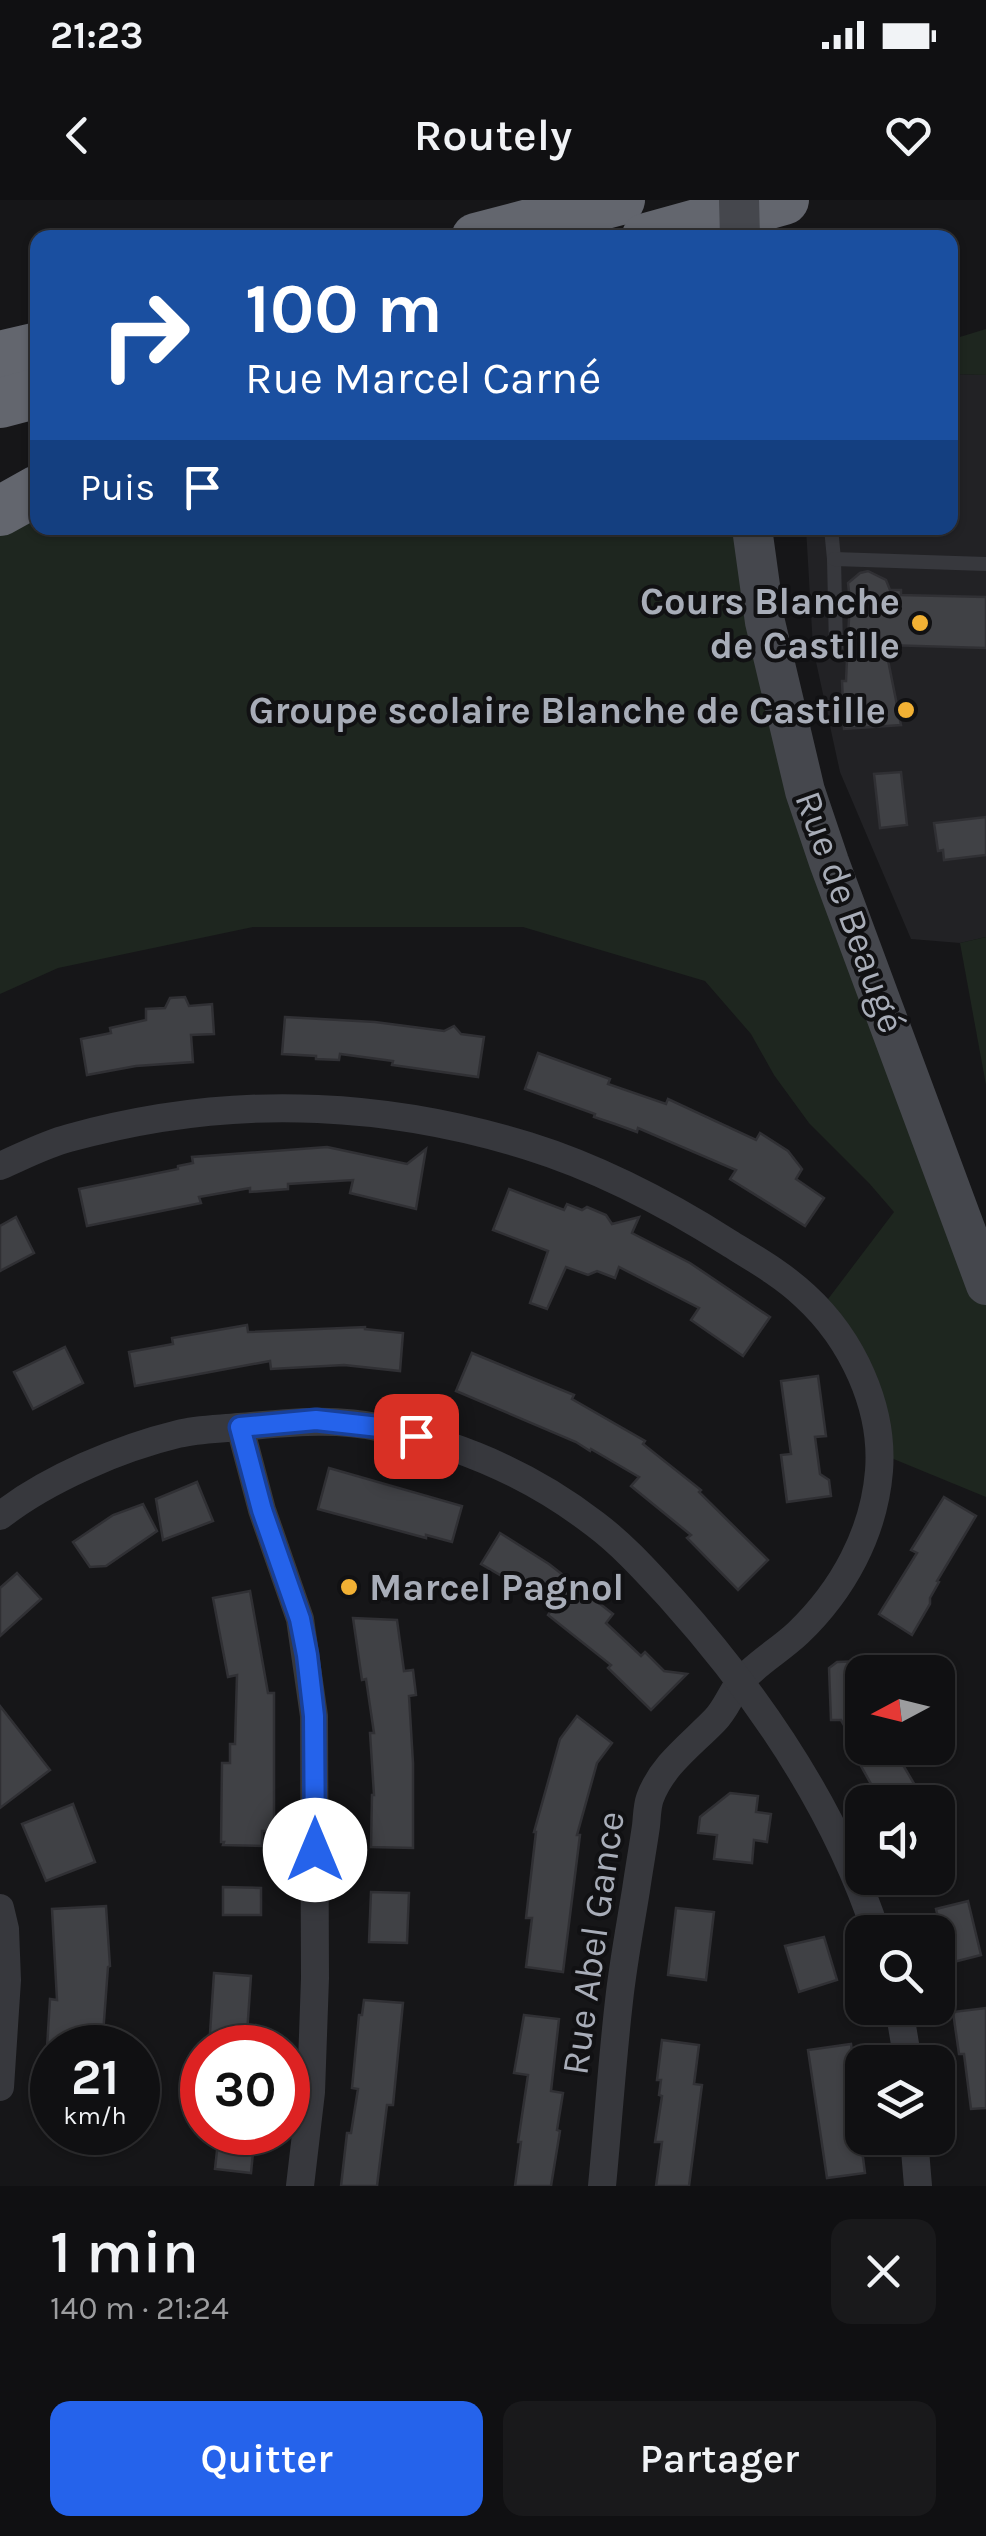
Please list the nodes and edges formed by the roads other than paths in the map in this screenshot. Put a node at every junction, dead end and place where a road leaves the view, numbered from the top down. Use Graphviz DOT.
graph roads {
  1 [pos="620,200"];
  2 [pos="739,200"];
  3 [pos="784,200"];
  4 [pos="506,230"];
  5 [pos="675,230"];
  6 [pos="740,230"];
  7 [pos="30,349"];
  8 [pos="0,356"];
  9 [pos="30,396"];
  10 [pos="0,403"];
  11 [pos="30,494"];
  12 [pos="0,510"];
  13 [pos="753,535"];
  14 [pos="831,535"];
  15 [pos="834,559"];
  16 [pos="986,564"];
  17 [pos="836,647"];
  18 [pos="0,1166"];
  19 [pos="986,1285"];
  20 [pos="240,1427"];
  21 [pos="0,1516"];
  22 [pos="740,1682"];
  23 [pos="0,1908"];
  24 [pos="869,1915"];
  25 [pos="0,2087"];
  26 [pos="915,2155"];
  27 [pos="300,2186"];
  28 [pos="602,2186"];
  29 [pos="918,2186"];
  1 -- 4 [label="highway"];
  2 -- 6 [label="street, bridge"];
  3 -- 5 [label="highway"];
  7 -- 8 [label="highway"];
  9 -- 10 [label="highway"];
  11 -- 12 [label="highway"];
  13 -- 19 [label="street, Rue de Beaugé"];
  14 -- 15 [label="lane"];
  15 -- 16 [label="lane"];
  15 -- 17 [label="lane"];
  18 -- 22 [label="street, Rue Abel Gance"];
  20 -- 21 [label="street"];
  20 -- 22 [label="street"];
  20 -- 27 [label="street"];
  22 -- 24 [label="street"];
  22 -- 28 [label="street, Rue Abel Gance"];
  23 -- 25 [label="street"];
  26 -- 29 [label="street"];
}
